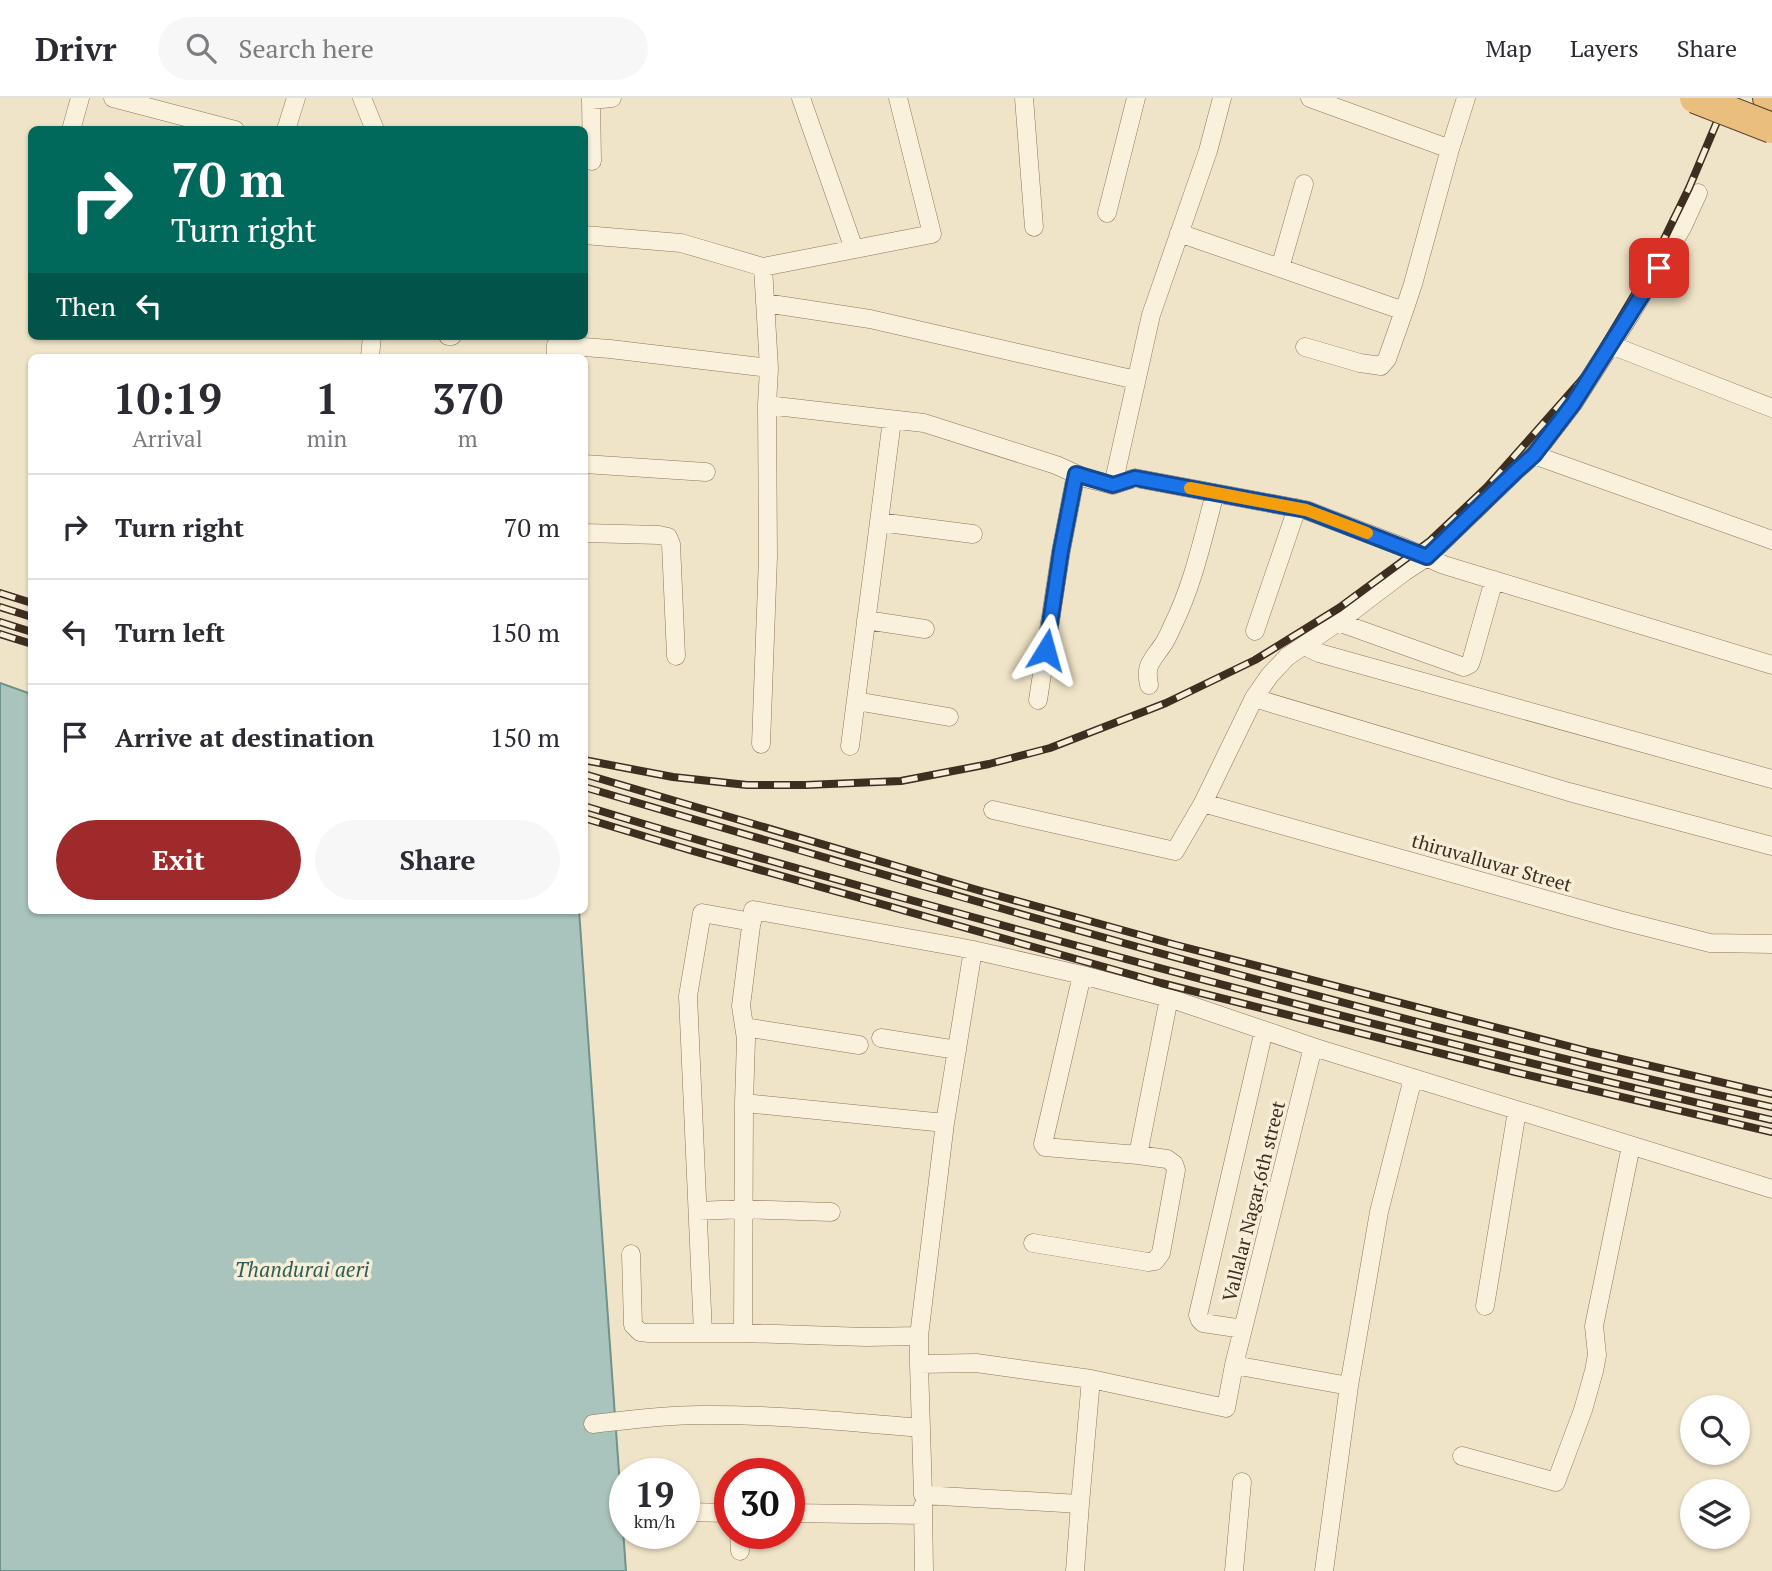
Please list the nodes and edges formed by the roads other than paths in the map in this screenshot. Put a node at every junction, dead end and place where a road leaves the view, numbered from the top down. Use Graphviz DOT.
graph roads {
  1 [pos="79,98"];
  2 [pos="113,98"];
  3 [pos="296,98"];
  4 [pos="362,98"];
  5 [pos="612,98"];
  6 [pos="801,98"];
  7 [pos="898,98"];
  8 [pos="1024,98"];
  9 [pos="1136,98"];
  10 [pos="1222,98"];
  11 [pos="1310,98"];
  12 [pos="1466,98"];
  13 [pos="1695,98"];
  14 [pos="72,126"];
  15 [pos="221,126"];
  16 [pos="287,126"];
  17 [pos="373,126"];
  18 [pos="1772,128"];
  19 [pos="1450,149"];
  20 [pos="592,161"];
  21 [pos="1304,184"];
  22 [pos="1698,193"];
  23 [pos="1107,213"];
  24 [pos="1034,228"];
  25 [pos="1179,233"];
  26 [pos="588,235"];
  27 [pos="854,249"];
  28 [pos="763,267"];
  29 [pos="1280,268"];
  30 [pos="765,303"];
  31 [pos="1404,312"];
  32 [pos="1611,345"];
  33 [pos="1305,347"];
  34 [pos="556,354"];
  35 [pos="769,368"];
  36 [pos="1136,380"];
  37 [pos="767,405"];
  38 [pos="1772,408"];
  39 [pos="892,420"];
  40 [pos="1534,455"];
  41 [pos="588,464"];
  42 [pos="706,472"];
  43 [pos="1076,474"];
  44 [pos="1113,485"];
  45 [pos="1215,493"];
  46 [pos="1297,508"];
  47 [pos="878,523"];
  48 [pos="588,533"];
  49 [pos="974,534"];
  50 [pos="1772,540"];
  51 [pos="1427,557"];
  52 [pos="1494,580"];
  53 [pos="866,620"];
  54 [pos="1338,622"];
  55 [pos="925,629"];
  56 [pos="1255,631"];
  57 [pos="1304,646"];
  58 [pos="677,656"];
  59 [pos="1772,665"];
  60 [pos="1149,685"];
  61 [pos="1254,698"];
  62 [pos="1038,699"];
  63 [pos="856,701"];
  64 [pos="949,717"];
  65 [pos="761,744"];
  66 [pos="850,746"];
  67 [pos="1772,779"];
  68 [pos="1203,803"];
  69 [pos="993,810"];
  70 [pos="1772,843"];
  71 [pos="752,922"];
  72 [pos="1772,944"];
  73 [pos="973,950"];
  74 [pos="1082,975"];
  75 [pos="1168,998"];
  76 [pos="744,1027"];
  77 [pos="1264,1030"];
  78 [pos="881,1038"];
  79 [pos="859,1045"];
  80 [pos="1313,1047"];
  81 [pos="957,1051"];
  82 [pos="1413,1078"];
  83 [pos="744,1103"];
  84 [pos="1517,1111"];
  85 [pos="945,1123"];
  86 [pos="1631,1146"];
  87 [pos="1138,1155"];
  88 [pos="1772,1189"];
  89 [pos="743,1209"];
  90 [pos="698,1211"];
  91 [pos="831,1212"];
  92 [pos="1033,1243"];
  93 [pos="631,1254"];
  94 [pos="1485,1306"];
  95 [pos="1243,1329"];
  96 [pos="703,1333"];
  97 [pos="743,1333"];
  98 [pos="919,1336"];
  99 [pos="919,1364"];
  100 [pos="1234,1365"];
  101 [pos="1091,1379"];
  102 [pos="1349,1387"];
  103 [pos="593,1424"];
  104 [pos="921,1428"];
  105 [pos="1462,1456"];
  106 [pos="1242,1482"];
  107 [pos="923,1495"];
  108 [pos="1080,1504"];
  109 [pos="805,1513"];
  110 [pos="923,1515"];
  111 [pos="923,1571"];
  112 [pos="1075,1571"];
  113 [pos="1234,1571"];
  114 [pos="1324,1571"];
  1 -- 14 [label="street"];
  2 -- 15 [label="street"];
  3 -- 16 [label="street"];
  4 -- 17 [label="street"];
  5 -- 20 [label="street"];
  6 -- 27 [label="street"];
  7 -- 27 [label="street"];
  8 -- 24 [label="street"];
  9 -- 23 [label="street"];
  10 -- 25 [label="street"];
  11 -- 19 [label="street"];
  12 -- 19 [label="street"];
  13 -- 18 [label="highway, bridge"];
  19 -- 31 [label="street"];
  21 -- 29 [label="street"];
  22 -- 32 [label="street"];
  25 -- 29 [label="street"];
  25 -- 36 [label="street"];
  26 -- 28 [label="street"];
  27 -- 28 [label="street"];
  28 -- 30 [label="street"];
  29 -- 31 [label="street"];
  30 -- 35 [label="street"];
  30 -- 36 [label="street"];
  31 -- 33 [label="street"];
  32 -- 38 [label="street"];
  32 -- 40 [label="street"];
  34 -- 35 [label="street"];
  35 -- 37 [label="street"];
  36 -- 44 [label="street"];
  37 -- 39 [label="street"];
  37 -- 65 [label="street"];
  39 -- 43 [label="street"];
  39 -- 47 [label="street"];
  40 -- 50 [label="street"];
  40 -- 51 [label="street"];
  41 -- 42 [label="street"];
  43 -- 44 [label="street"];
  43 -- 62 [label="street"];
  44 -- 45 [label="street"];
  45 -- 46 [label="street"];
  45 -- 60 [label="street"];
  46 -- 51 [label="street"];
  46 -- 56 [label="street"];
  47 -- 49 [label="street"];
  47 -- 53 [label="street"];
  48 -- 58 [label="street"];
  51 -- 52 [label="street"];
  51 -- 54 [label="street"];
  52 -- 54 [label="street"];
  52 -- 59 [label="street"];
  53 -- 55 [label="street"];
  53 -- 63 [label="street"];
  54 -- 57 [label="street"];
  57 -- 61 [label="street"];
  57 -- 67 [label="street"];
  61 -- 68 [label="street"];
  61 -- 70 [label="street"];
  63 -- 64 [label="street"];
  63 -- 66 [label="street"];
  68 -- 69 [label="street"];
  68 -- 72 [label="street, thiruvalluvar Street"];
  71 -- 73 [label="street"];
  71 -- 76 [label="street"];
  71 -- 90 [label="street"];
  73 -- 74 [label="street"];
  73 -- 81 [label="street"];
  74 -- 75 [label="street"];
  74 -- 87 [label="street"];
  75 -- 77 [label="street"];
  75 -- 87 [label="street"];
  76 -- 79 [label="street"];
  76 -- 83 [label="street"];
  77 -- 80 [label="street"];
  77 -- 95 [label="street"];
  78 -- 81 [label="street"];
  80 -- 82 [label="street"];
  80 -- 95 [label="street, Vallalar Nagar,6th street"];
  81 -- 85 [label="street"];
  82 -- 84 [label="street"];
  82 -- 102 [label="street"];
  83 -- 85 [label="street"];
  83 -- 89 [label="street"];
  84 -- 86 [label="street"];
  84 -- 94 [label="street"];
  85 -- 98 [label="street"];
  86 -- 88 [label="street"];
  86 -- 105 [label="street"];
  87 -- 92 [label="street"];
  89 -- 90 [label="street"];
  89 -- 91 [label="street"];
  89 -- 97 [label="street"];
  90 -- 96 [label="street"];
  93 -- 96 [label="street"];
  95 -- 100 [label="street, Vallalar Nagar,6th street"];
  96 -- 97 [label="street"];
  97 -- 98 [label="street"];
  98 -- 99 [label="street"];
  99 -- 101 [label="street"];
  99 -- 104 [label="street"];
  100 -- 101 [label="street, Vallalar Nagar,6th street"];
  100 -- 102 [label="street"];
  101 -- 108 [label="street"];
  102 -- 114 [label="street"];
  103 -- 104 [label="street"];
  104 -- 107 [label="street"];
  106 -- 113 [label="street"];
  107 -- 108 [label="street"];
  107 -- 110 [label="street"];
  108 -- 112 [label="street"];
  109 -- 110 [label="street"];
  110 -- 111 [label="street"];
}
